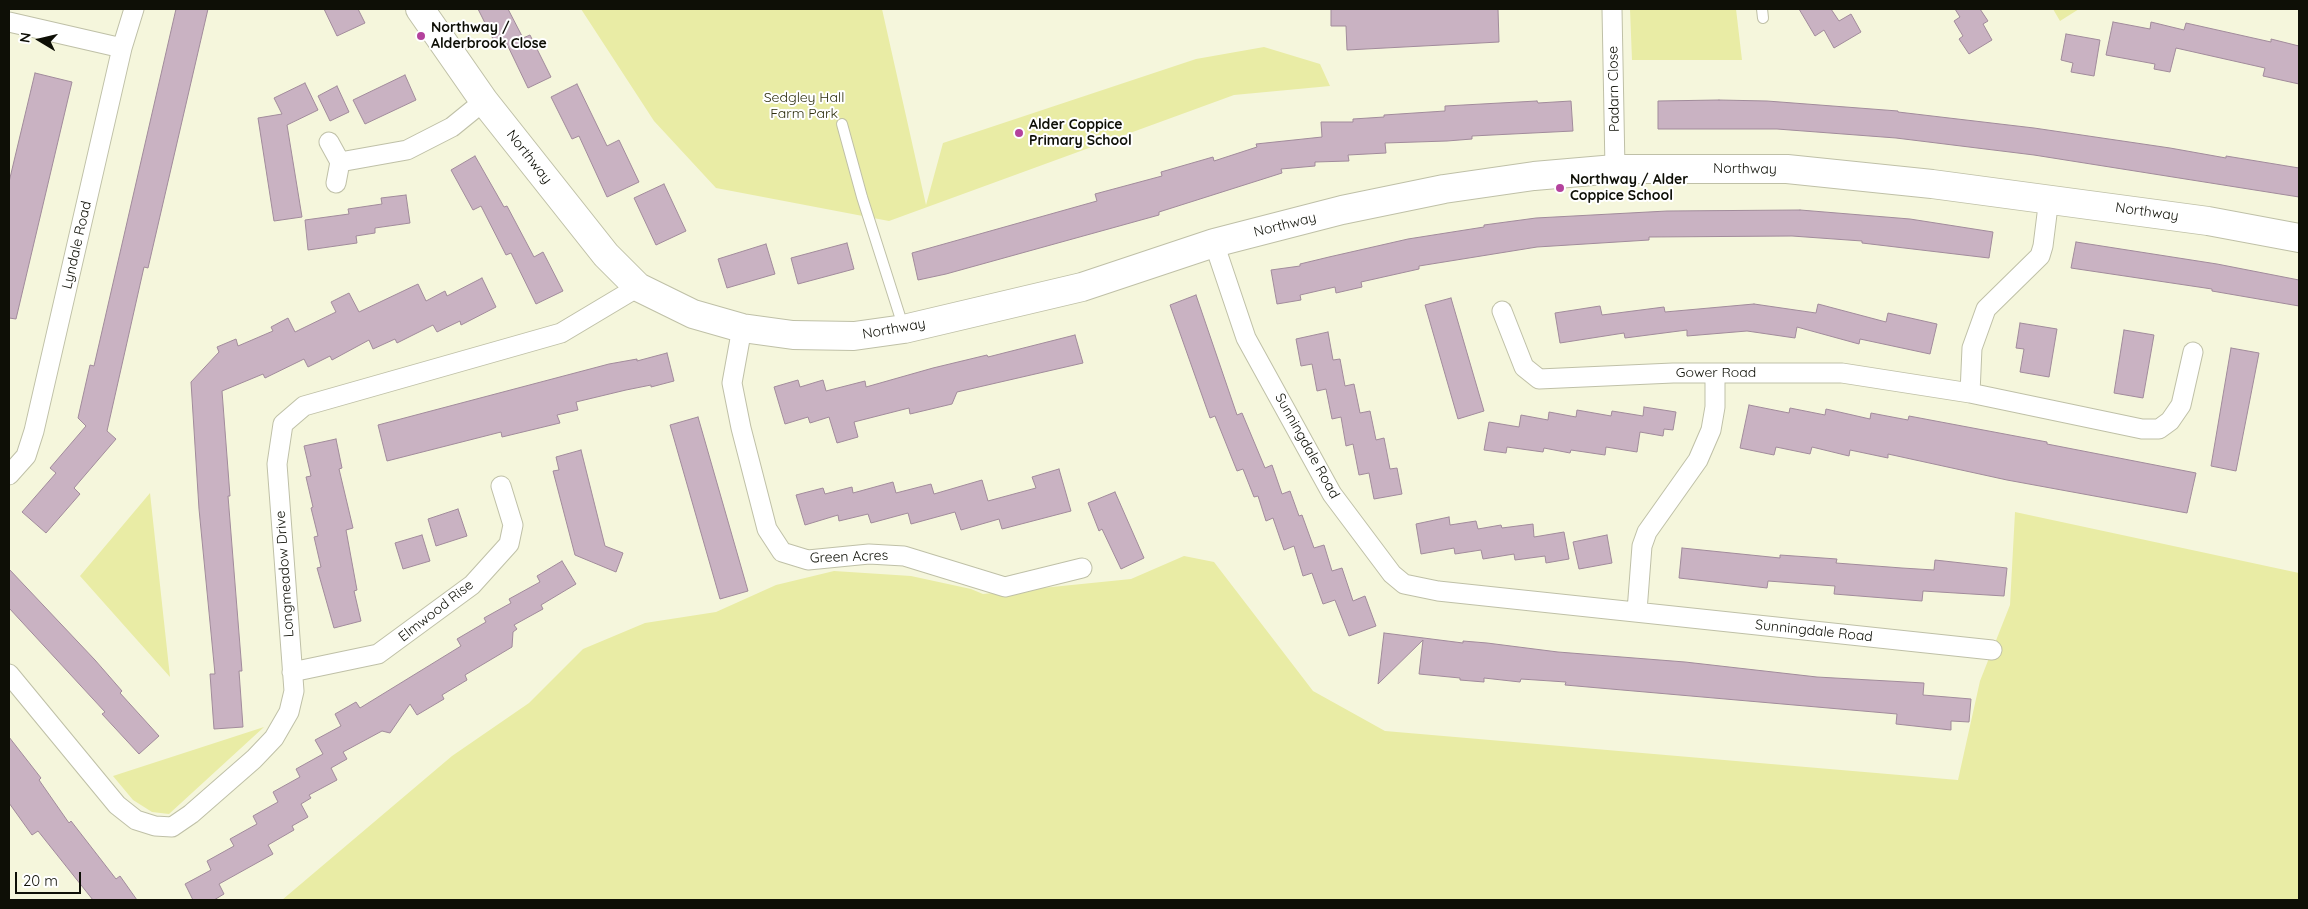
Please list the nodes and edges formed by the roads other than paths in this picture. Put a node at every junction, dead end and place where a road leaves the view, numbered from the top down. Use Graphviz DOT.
graph roads {
  1 [pos="134,9"];
  2 [pos="420,9"];
  3 [pos="1612,9"];
  4 [pos="9,22"];
  5 [pos="122,48"];
  6 [pos="484,101"];
  7 [pos="842,124"];
  8 [pos="329,142"];
  9 [pos="340,162"];
  10 [pos="1615,169"];
  11 [pos="336,183"];
  12 [pos="2049,198"];
  13 [pos="2299,238"];
  14 [pos="1214,243"];
  15 [pos="638,286"];
  16 [pos="1502,312"];
  17 [pos="742,328"];
  18 [pos="904,329"];
  19 [pos="2193,352"];
  20 [pos="1716,374"];
  21 [pos="1970,393"];
  22 [pos="9,476"];
  23 [pos="501,486"];
  24 [pos="1082,568"];
  25 [pos="1637,612"];
  26 [pos="1992,650"];
  27 [pos="292,672"];
  28 [pos="9,674"];
  1 -- 5 [label="street, Lyndale Road"];
  2 -- 6 [label="street, Northway"];
  3 -- 10 [label="street, Padarn Close"];
  4 -- 5 [label="street"];
  5 -- 22 [label="street, Lyndale Road"];
  6 -- 9 [label="street"];
  6 -- 15 [label="street, Northway"];
  7 -- 18 [label="lane"];
  8 -- 9 [label="street"];
  9 -- 11 [label="street"];
  10 -- 12 [label="street, Northway"];
  10 -- 14 [label="street, Northway"];
  12 -- 13 [label="street, Northway"];
  12 -- 21 [label="street"];
  14 -- 18 [label="street, Northway"];
  14 -- 25 [label="street, Sunningdale Road"];
  15 -- 17 [label="street, Northway"];
  15 -- 27 [label="street, Longmeadow Drive"];
  16 -- 20 [label="street, Gower Road"];
  17 -- 18 [label="street, Northway"];
  17 -- 24 [label="street, Green Acres"];
  19 -- 21 [label="street, Gower Road"];
  20 -- 21 [label="street, Gower Road"];
  20 -- 25 [label="street"];
  23 -- 27 [label="street, Elmwood Rise"];
  25 -- 26 [label="street, Sunningdale Road"];
  27 -- 28 [label="street, Longmeadow Drive"];
}
